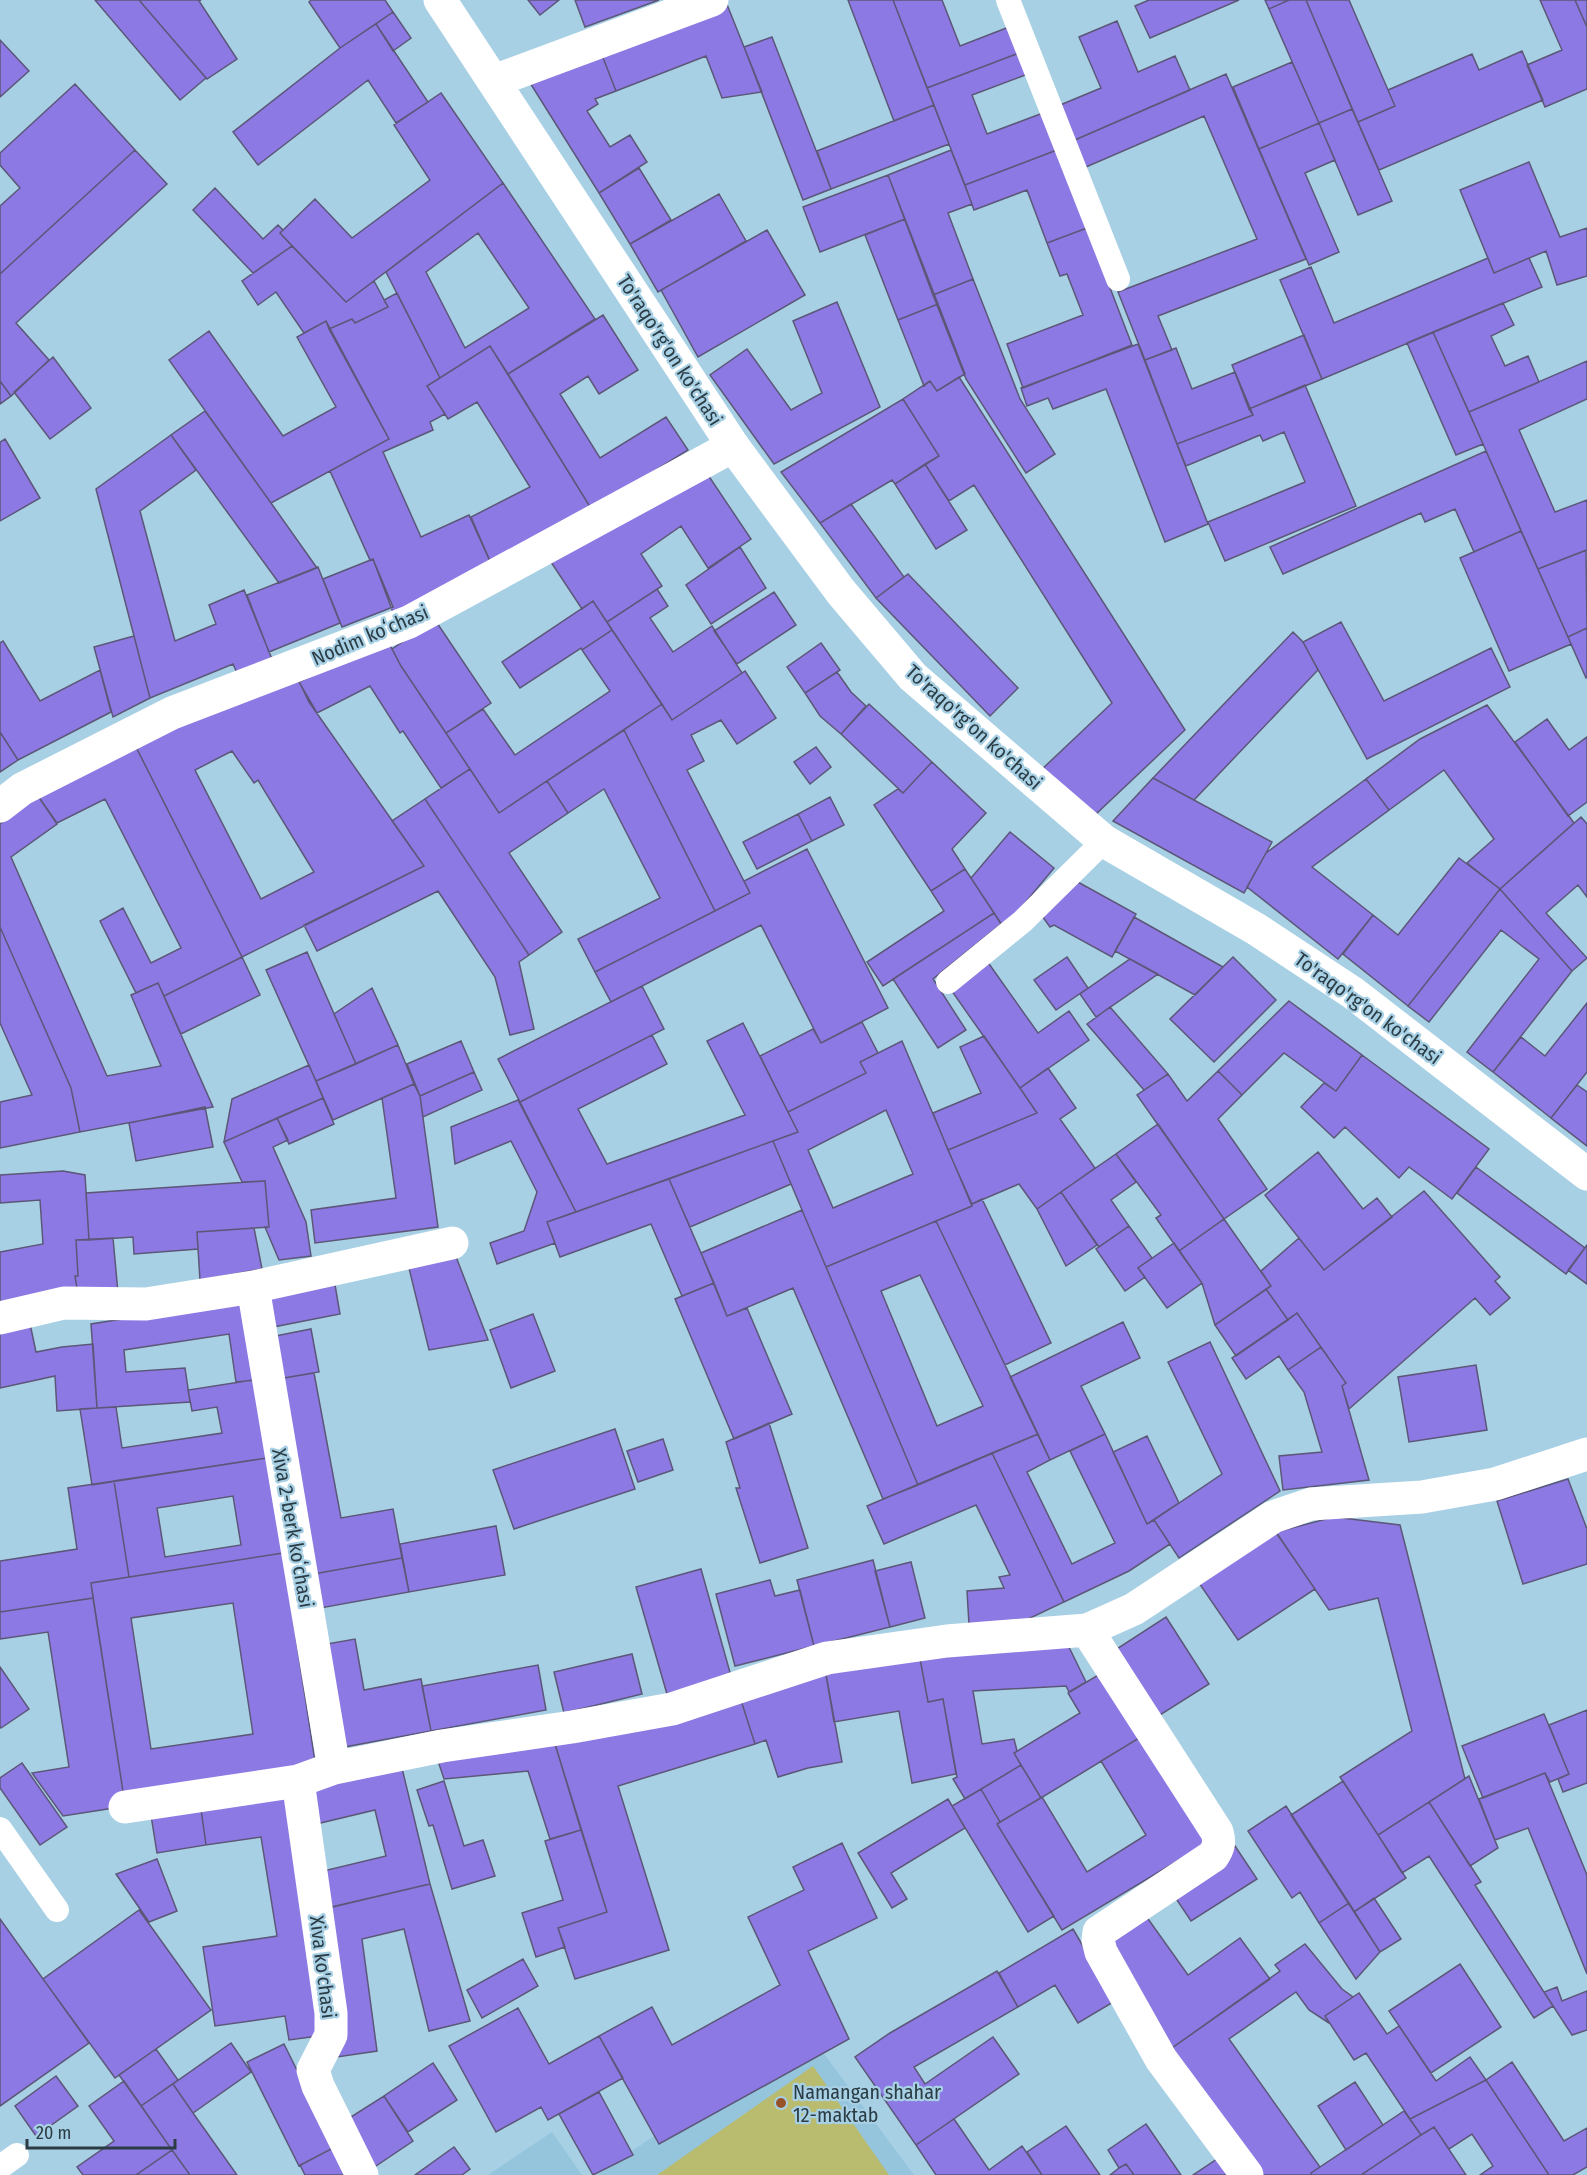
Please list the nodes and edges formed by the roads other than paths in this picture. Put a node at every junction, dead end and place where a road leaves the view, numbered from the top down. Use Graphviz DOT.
graph roads {
  1 [pos="440,0"];
  2 [pos="712,0"];
  3 [pos="1008,0"];
  4 [pos="494,81"];
  5 [pos="1118,279"];
  6 [pos="733,446"];
  7 [pos="0,806"];
  8 [pos="1104,841"];
  9 [pos="948,982"];
  10 [pos="1587,1174"];
  11 [pos="452,1243"];
  12 [pos="253,1287"];
  13 [pos="0,1318"];
  14 [pos="1587,1454"];
  15 [pos="1087,1630"];
  16 [pos="334,1768"];
  17 [pos="298,1781"];
  18 [pos="125,1806"];
  19 [pos="0,1829"];
  20 [pos="57,1910"];
  21 [pos="362,2175"];
  22 [pos="1248,2175"];
  1 -- 4 [label="street, To'raqo'rg'on ko'chasi"];
  2 -- 4 [label="street"];
  3 -- 5 [label="lane"];
  4 -- 6 [label="street, To'raqo'rg'on ko'chasi"];
  6 -- 7 [label="street, Nodim koʻchasi"];
  6 -- 8 [label="street, To'raqo'rg'on ko'chasi"];
  8 -- 9 [label="lane"];
  8 -- 10 [label="street, To'raqo'rg'on ko'chasi"];
  11 -- 12 [label="street"];
  12 -- 13 [label="street"];
  12 -- 16 [label="street, Xiva 2-berk koʻchasi"];
  14 -- 15 [label="street"];
  15 -- 16 [label="street"];
  15 -- 22 [label="street"];
  16 -- 17 [label="street"];
  17 -- 18 [label="street"];
  17 -- 21 [label="street, Xiva ko'chasi"];
  19 -- 20 [label="lane"];
}
